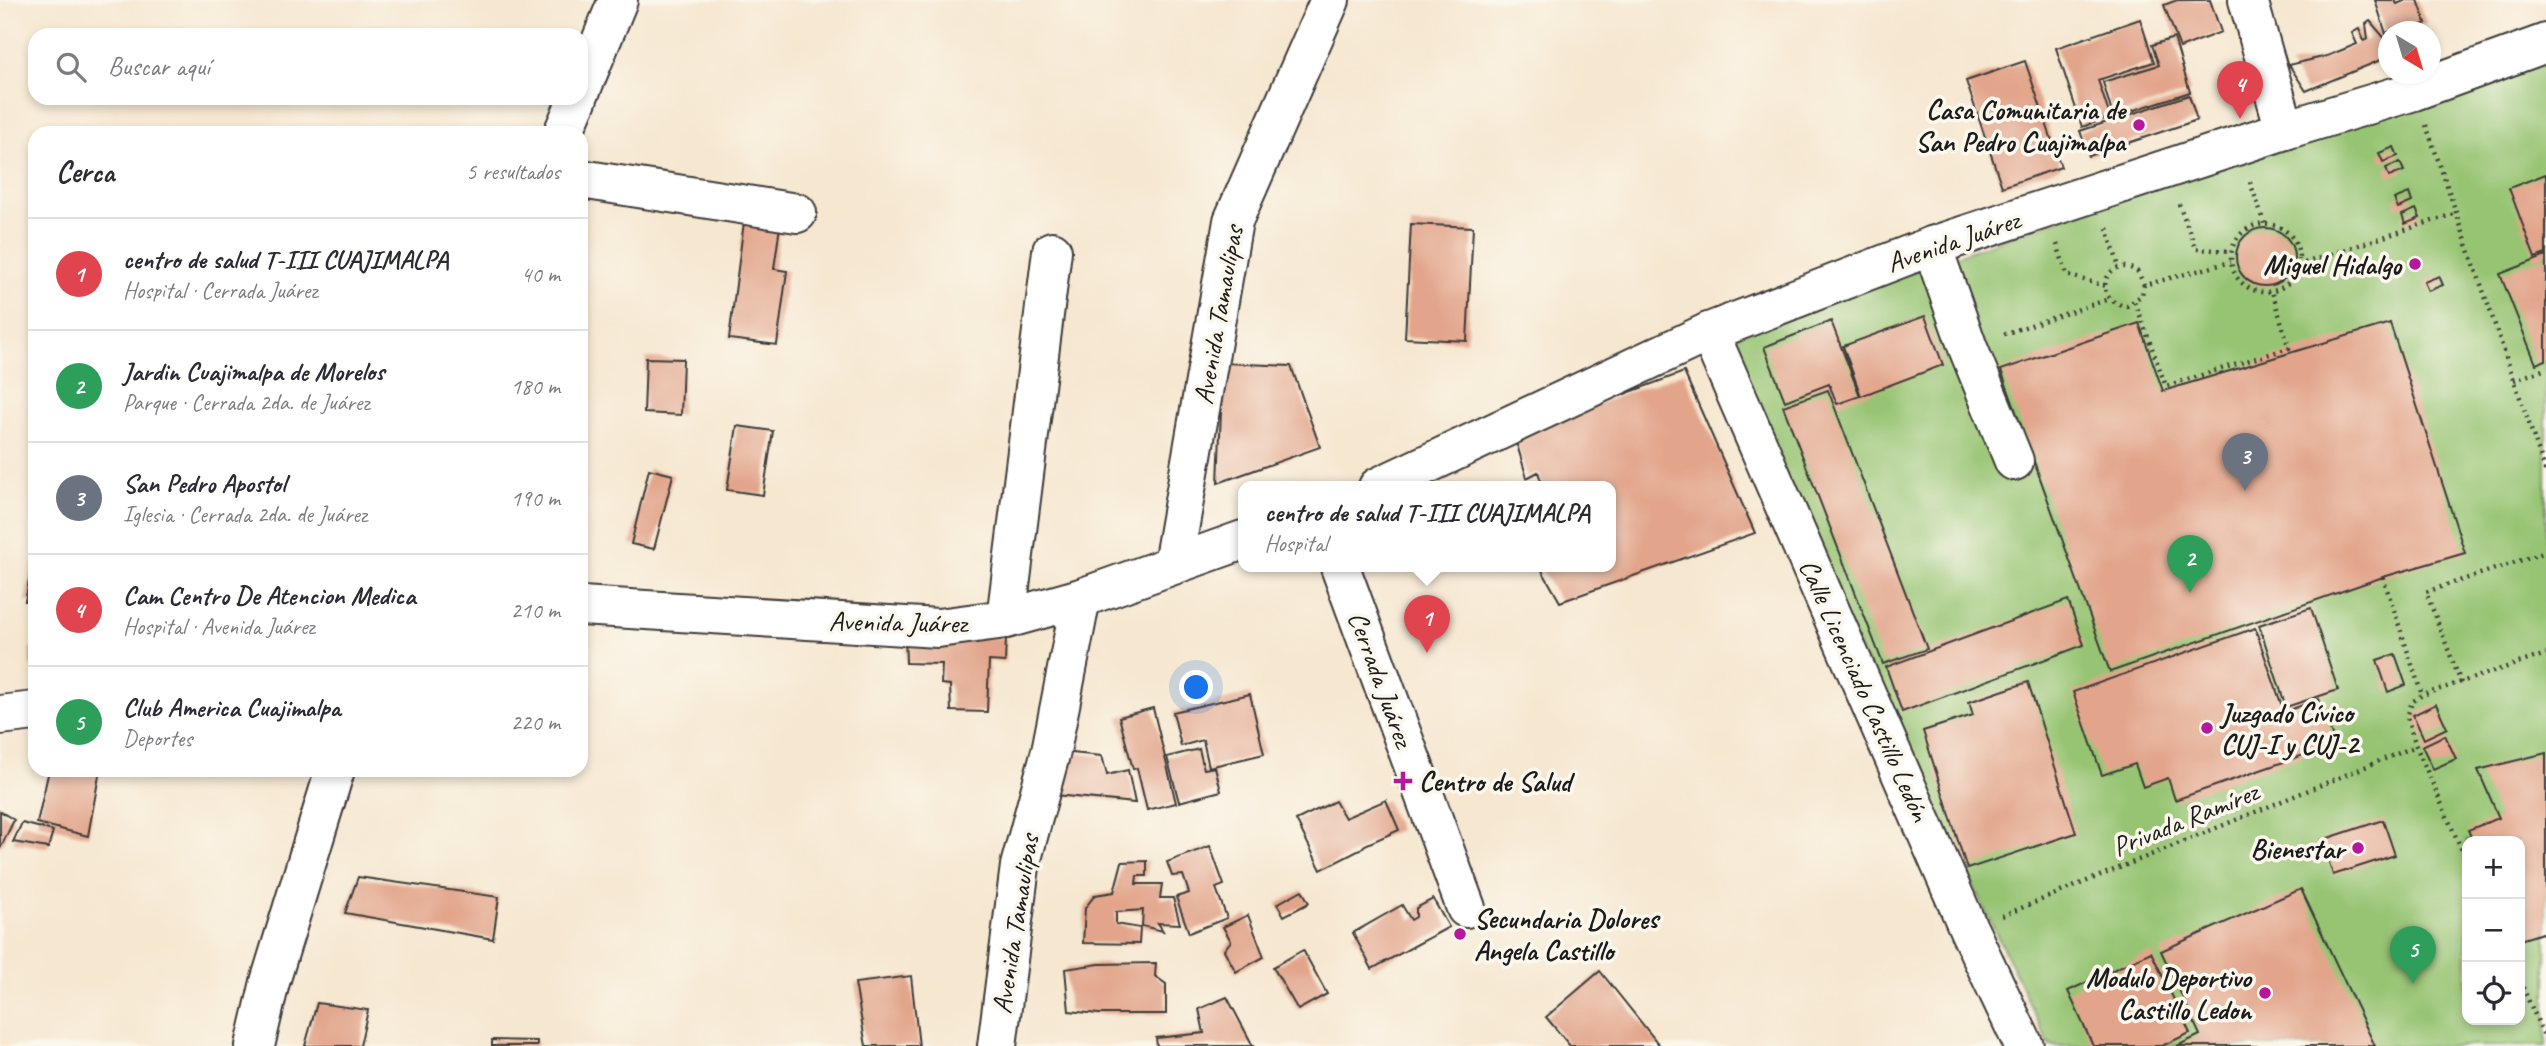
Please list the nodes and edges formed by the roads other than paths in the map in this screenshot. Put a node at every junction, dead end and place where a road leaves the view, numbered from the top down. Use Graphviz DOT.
graph roads {
  1 [pos="618,0"];
  2 [pos="1330,0"];
  3 [pos="2248,0"];
  4 [pos="2546,43"];
  5 [pos="588,73"];
  6 [pos="575,105"];
  7 [pos="566,126"];
  8 [pos="2285,130"];
  9 [pos="588,180"];
  10 [pos="797,214"];
  11 [pos="1932,246"];
  12 [pos="1052,251"];
  13 [pos="1709,332"];
  14 [pos="2014,461"];
  15 [pos="1391,481"];
  16 [pos="1238,542"];
  17 [pos="1173,564"];
  18 [pos="1342,572"];
  19 [pos="1082,598"];
  20 [pos="588,606"];
  21 [pos="1006,620"];
  22 [pos="28,712"];
  23 [pos="0,715"];
  24 [pos="333,777"];
  25 [pos="1466,908"];
  26 [pos="254,1046"];
  27 [pos="997,1046"];
  28 [pos="2024,1046"];
  1 -- 5 [label="street"];
  2 -- 17 [label="street, Avenida Tamaulipas"];
  3 -- 8 [label="street"];
  4 -- 8 [label="street, Avenida Juárez"];
  6 -- 7 [label="street"];
  8 -- 11 [label="street, Avenida Juárez"];
  9 -- 10 [label="street"];
  11 -- 13 [label="street, Avenida Juárez"];
  11 -- 14 [label="street"];
  12 -- 21 [label="street"];
  13 -- 15 [label="street, Avenida Juárez"];
  13 -- 28 [label="street, Calle Licenciado Castillo Ledón"];
  16 -- 17 [label="street, Avenida Juárez"];
  17 -- 19 [label="street, Avenida Juárez"];
  18 -- 25 [label="street, Cerrada Juárez"];
  19 -- 21 [label="street, Avenida Juárez"];
  19 -- 27 [label="street, Avenida Tamaulipas"];
  20 -- 21 [label="street, Avenida Juárez"];
  22 -- 23 [label="street"];
  24 -- 26 [label="street"];
}
